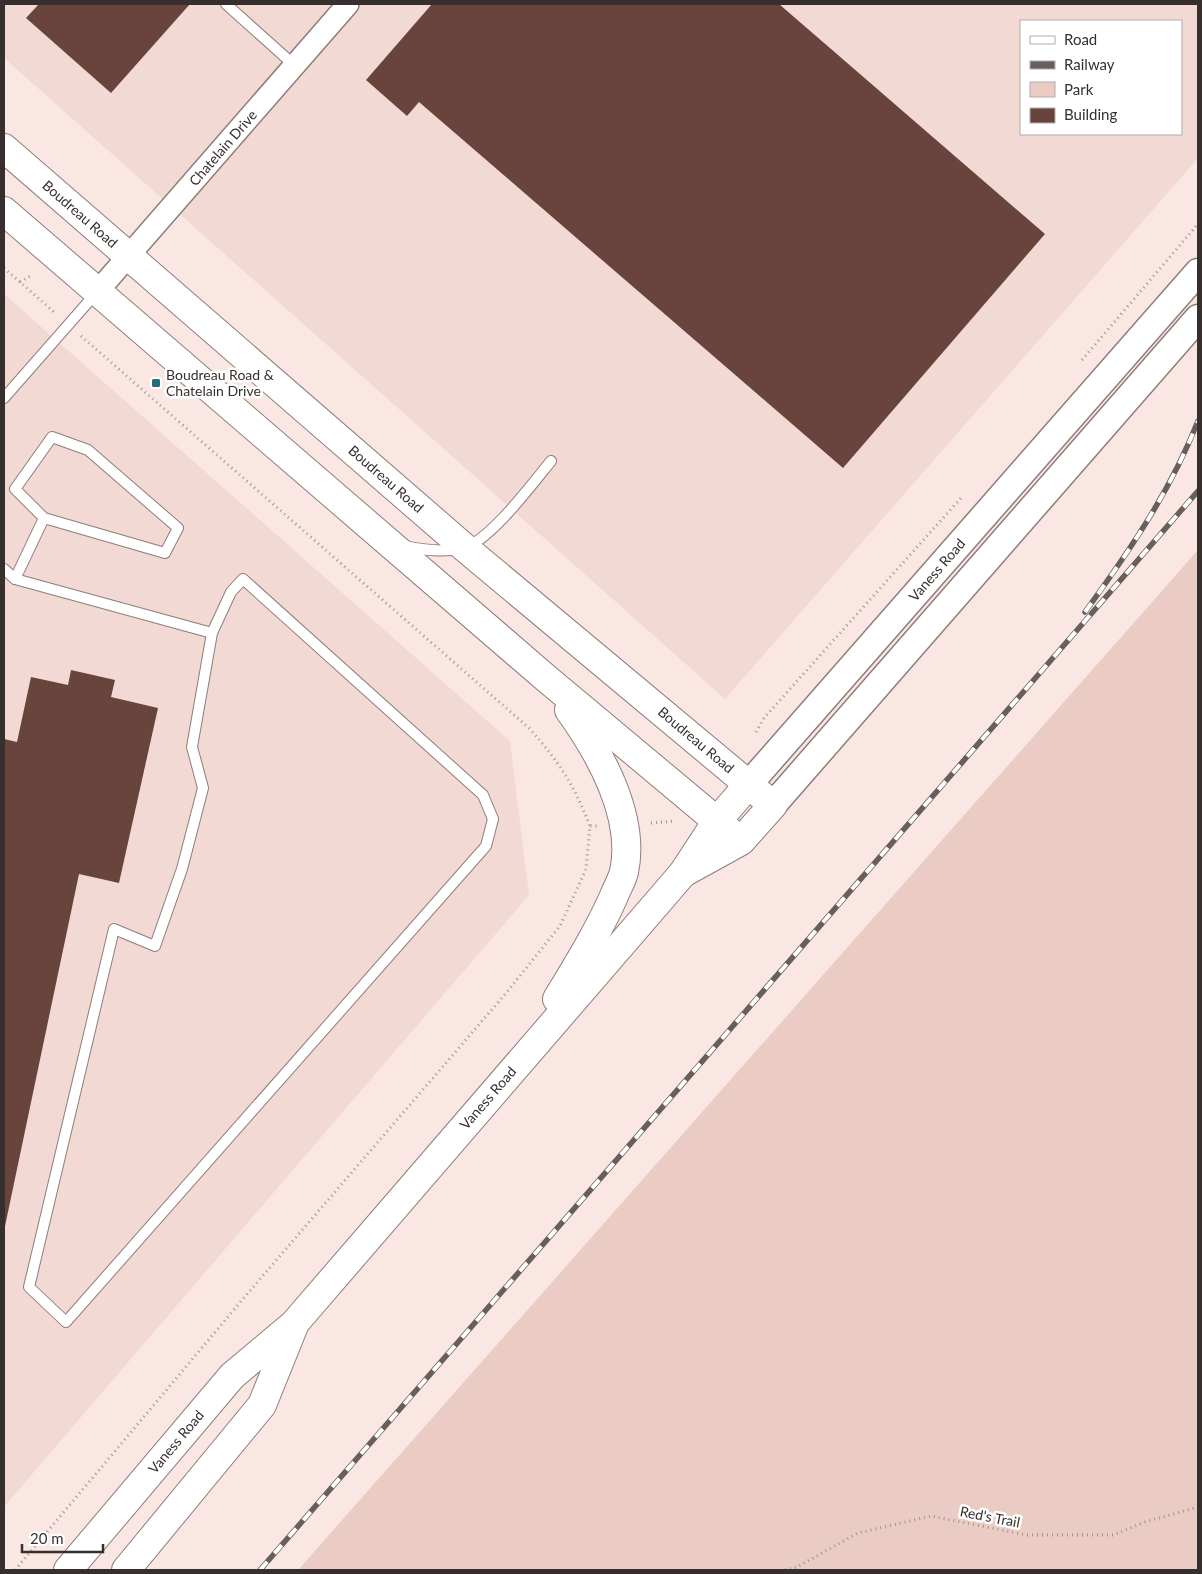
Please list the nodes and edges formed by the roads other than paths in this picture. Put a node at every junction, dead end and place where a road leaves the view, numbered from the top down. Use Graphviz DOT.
graph roads {
  1 [pos="226,4"];
  2 [pos="348,4"];
  3 [pos="294,66"];
  4 [pos="4,148"];
  5 [pos="4,211"];
  6 [pos="128,256"];
  7 [pos="1198,272"];
  8 [pos="97,292"];
  9 [pos="1198,318"];
  10 [pos="4,398"];
  11 [pos="551,461"];
  12 [pos="44,518"];
  13 [pos="389,542"];
  14 [pos="465,548"];
  15 [pos="4,570"];
  16 [pos="15,579"];
  17 [pos="212,633"];
  18 [pos="547,679"];
  19 [pos="749,784"];
  20 [pos="773,805"];
  21 [pos="717,821"];
  22 [pos="741,841"];
  23 [pos="683,873"];
  24 [pos="519,1062"];
  25 [pos="294,1324"];
  26 [pos="68,1570"];
  27 [pos="126,1570"];
  1 -- 3 [label="lane"];
  2 -- 3 [label="street, Chatelain Drive"];
  3 -- 6 [label="street, Chatelain Drive"];
  4 -- 6 [label="main road, Boudreau Road"];
  5 -- 8 [label="main road"];
  6 -- 8 [label="street, Chatelain Drive"];
  6 -- 14 [label="main road, Boudreau Road"];
  7 -- 19 [label="street, Vaness Road"];
  8 -- 10 [label="lane"];
  8 -- 13 [label="main road"];
  9 -- 20 [label="street, Vaness Road"];
  11 -- 14 [label="lane"];
  12 -- 12 [label="lane"];
  12 -- 16 [label="lane"];
  13 -- 14 [label="lane"];
  13 -- 18 [label="main road"];
  14 -- 19 [label="main road, Boudreau Road"];
  15 -- 16 [label="lane"];
  16 -- 17 [label="lane"];
  17 -- 17 [label="lane"];
  18 -- 21 [label="main road"];
  18 -- 24 [label="main road"];
  19 -- 20 [label="main road, Boudreau Road"];
  19 -- 21 [label="main road, Vaness Road"];
  20 -- 22 [label="main road, Vaness Road"];
  21 -- 22 [label="main road"];
  21 -- 23 [label="main road, Vaness Road"];
  22 -- 23 [label="main road, Vaness Road"];
  23 -- 24 [label="main road, Vaness Road"];
  24 -- 25 [label="main road, Vaness Road"];
  25 -- 26 [label="main road, Vaness Road"];
  25 -- 27 [label="main road, Vaness Road"];
}
